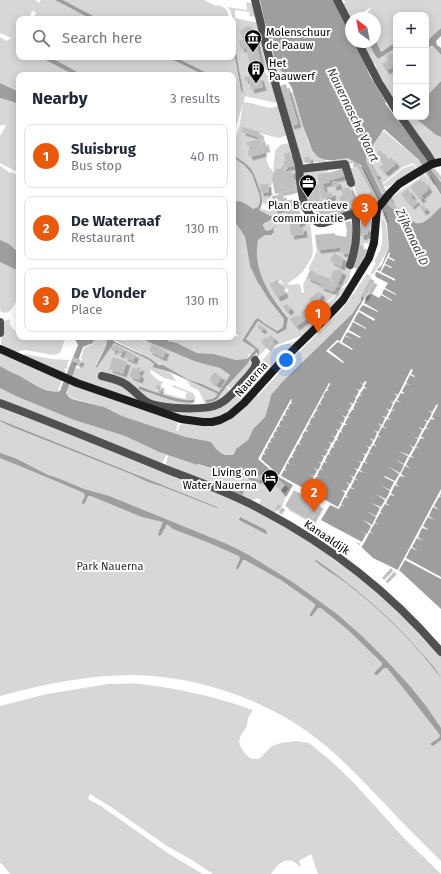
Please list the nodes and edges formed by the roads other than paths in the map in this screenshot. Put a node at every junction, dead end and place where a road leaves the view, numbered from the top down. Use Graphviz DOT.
graph roads {
  1 [pos="255,0"];
  2 [pos="337,0"];
  3 [pos="345,15"];
  4 [pos="361,48"];
  5 [pos="393,105"];
  6 [pos="403,120"];
  7 [pos="441,162"];
  8 [pos="428,166"];
  9 [pos="300,169"];
  10 [pos="351,183"];
  11 [pos="378,208"];
  12 [pos="355,214"];
  13 [pos="350,265"];
  14 [pos="0,322"];
  15 [pos="0,333"];
  16 [pos="0,349"];
  17 [pos="255,360"];
  18 [pos="102,376"];
  19 [pos="0,403"];
  20 [pos="152,406"];
  21 [pos="441,652"];
  1 -- 9 [label="street"];
  2 -- 3 [label="street"];
  4 -- 5 [label="street"];
  6 -- 8 [label="street"];
  7 -- 8 [label="street"];
  8 -- 11 [label="street"];
  9 -- 10 [label="street"];
  9 -- 12 [label="street"];
  11 -- 12 [label="street"];
  11 -- 20 [label="street, Nauerna"];
  12 -- 13 [label="street"];
  14 -- 15 [label="street"];
  16 -- 20 [label="street, Nauerna"];
  17 -- 20 [label="street, Nauerna"];
  18 -- 20 [label="street, Nauerna"];
  19 -- 21 [label="street, Kanaaldijk"];
}
